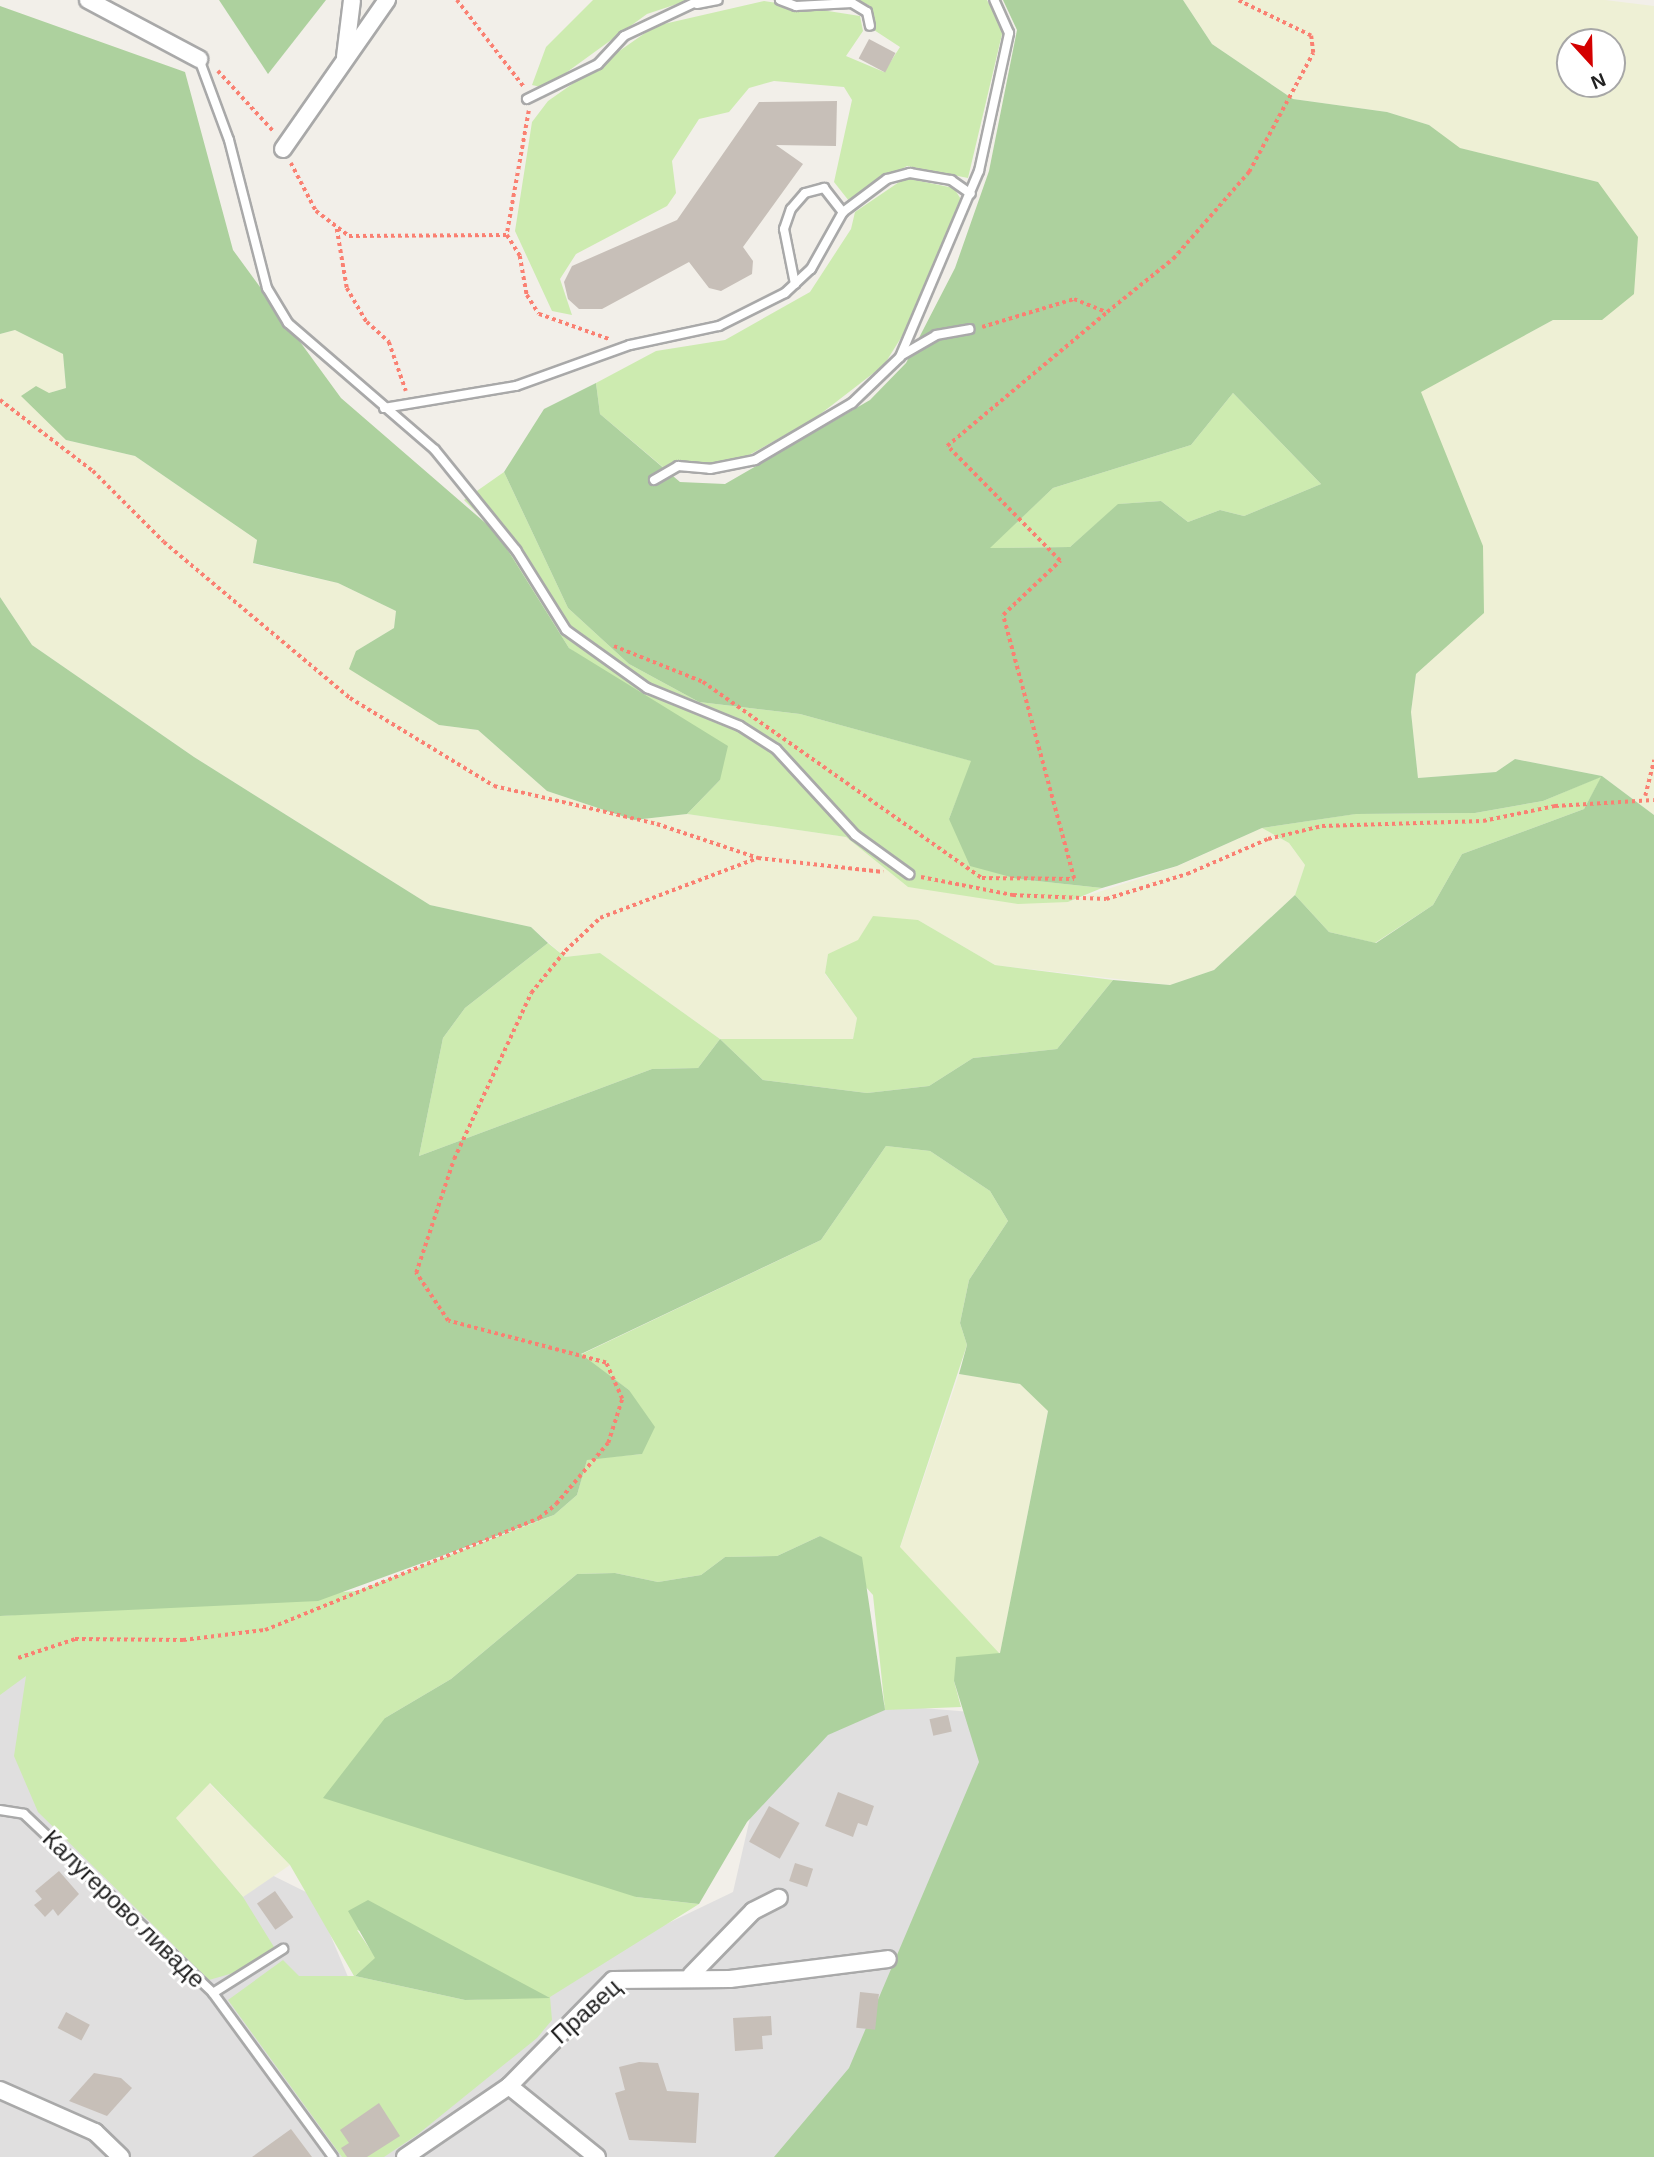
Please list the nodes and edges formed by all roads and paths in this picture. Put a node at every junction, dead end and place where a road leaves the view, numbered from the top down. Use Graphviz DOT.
graph roads {
  1 [pos="88,0"];
  2 [pos="352,0"];
  3 [pos="387,0"];
  4 [pos="457,0"];
  5 [pos="718,0"];
  6 [pos="780,0"];
  7 [pos="994,0"];
  8 [pos="1237,0"];
  9 [pos="698,2"];
  10 [pos="870,26"];
  11 [pos="345,58"];
  12 [pos="199,59"];
  13 [pos="527,99"];
  14 [pos="283,149"];
  15 [pos="971,194"];
  16 [pos="843,212"];
  17 [pos="337,226"];
  18 [pos="507,235"];
  19 [pos="795,284"];
  20 [pos="1107,312"];
  21 [pos="970,329"];
  22 [pos="630,345"];
  23 [pos="900,357"];
  24 [pos="0,400"];
  25 [pos="411,403"];
  26 [pos="384,408"];
  27 [pos="654,480"];
  28 [pos="607,645"];
  29 [pos="1654,760"];
  30 [pos="1645,796"];
  31 [pos="1654,800"];
  32 [pos="758,858"];
  33 [pos="909,874"];
  34 [pos="18,1658"];
  35 [pos="0,1810"];
  36 [pos="779,1898"];
  37 [pos="283,1949"];
  38 [pos="888,1959"];
  39 [pos="691,1975"];
  40 [pos="213,1993"];
  41 [pos="509,2086"];
  42 [pos="0,2090"];
  43 [pos="121,2157"];
  44 [pos="333,2157"];
  45 [pos="405,2157"];
  46 [pos="597,2157"];
  1 -- 12 [label="street"];
  2 -- 11 [label="street"];
  3 -- 11 [label="street"];
  4 -- 13 [label="path"];
  5 -- 9 [label="lane"];
  6 -- 10 [label="lane"];
  7 -- 15 [label="lane"];
  8 -- 20 [label="path"];
  9 -- 13 [label="lane"];
  11 -- 14 [label="street"];
  12 -- 14 [label="path"];
  12 -- 26 [label="lane"];
  13 -- 18 [label="path"];
  14 -- 17 [label="path"];
  15 -- 16 [label="lane"];
  15 -- 23 [label="lane"];
  16 -- 19 [label="lane"];
  16 -- 19 [label="lane"];
  17 -- 18 [label="path"];
  17 -- 25 [label="path"];
  18 -- 22 [label="path"];
  19 -- 22 [label="lane"];
  20 -- 21 [label="path"];
  20 -- 28 [label="path"];
  21 -- 23 [label="lane"];
  22 -- 25 [label="lane"];
  23 -- 27 [label="lane"];
  24 -- 32 [label="path"];
  25 -- 26 [label="lane"];
  26 -- 33 [label="lane"];
  29 -- 30 [label="path"];
  30 -- 31 [label="path"];
  30 -- 33 [label="path"];
  32 -- 33 [label="path"];
  32 -- 34 [label="path"];
  35 -- 40 [label="lane, Калугерово ливаде"];
  36 -- 39 [label="street"];
  37 -- 40 [label="lane, Калугерово ливаде"];
  38 -- 39 [label="street, Правец"];
  39 -- 41 [label="street, Правец"];
  40 -- 44 [label="lane"];
  41 -- 45 [label="street, Правец"];
  41 -- 46 [label="street"];
  42 -- 43 [label="street"];
}
